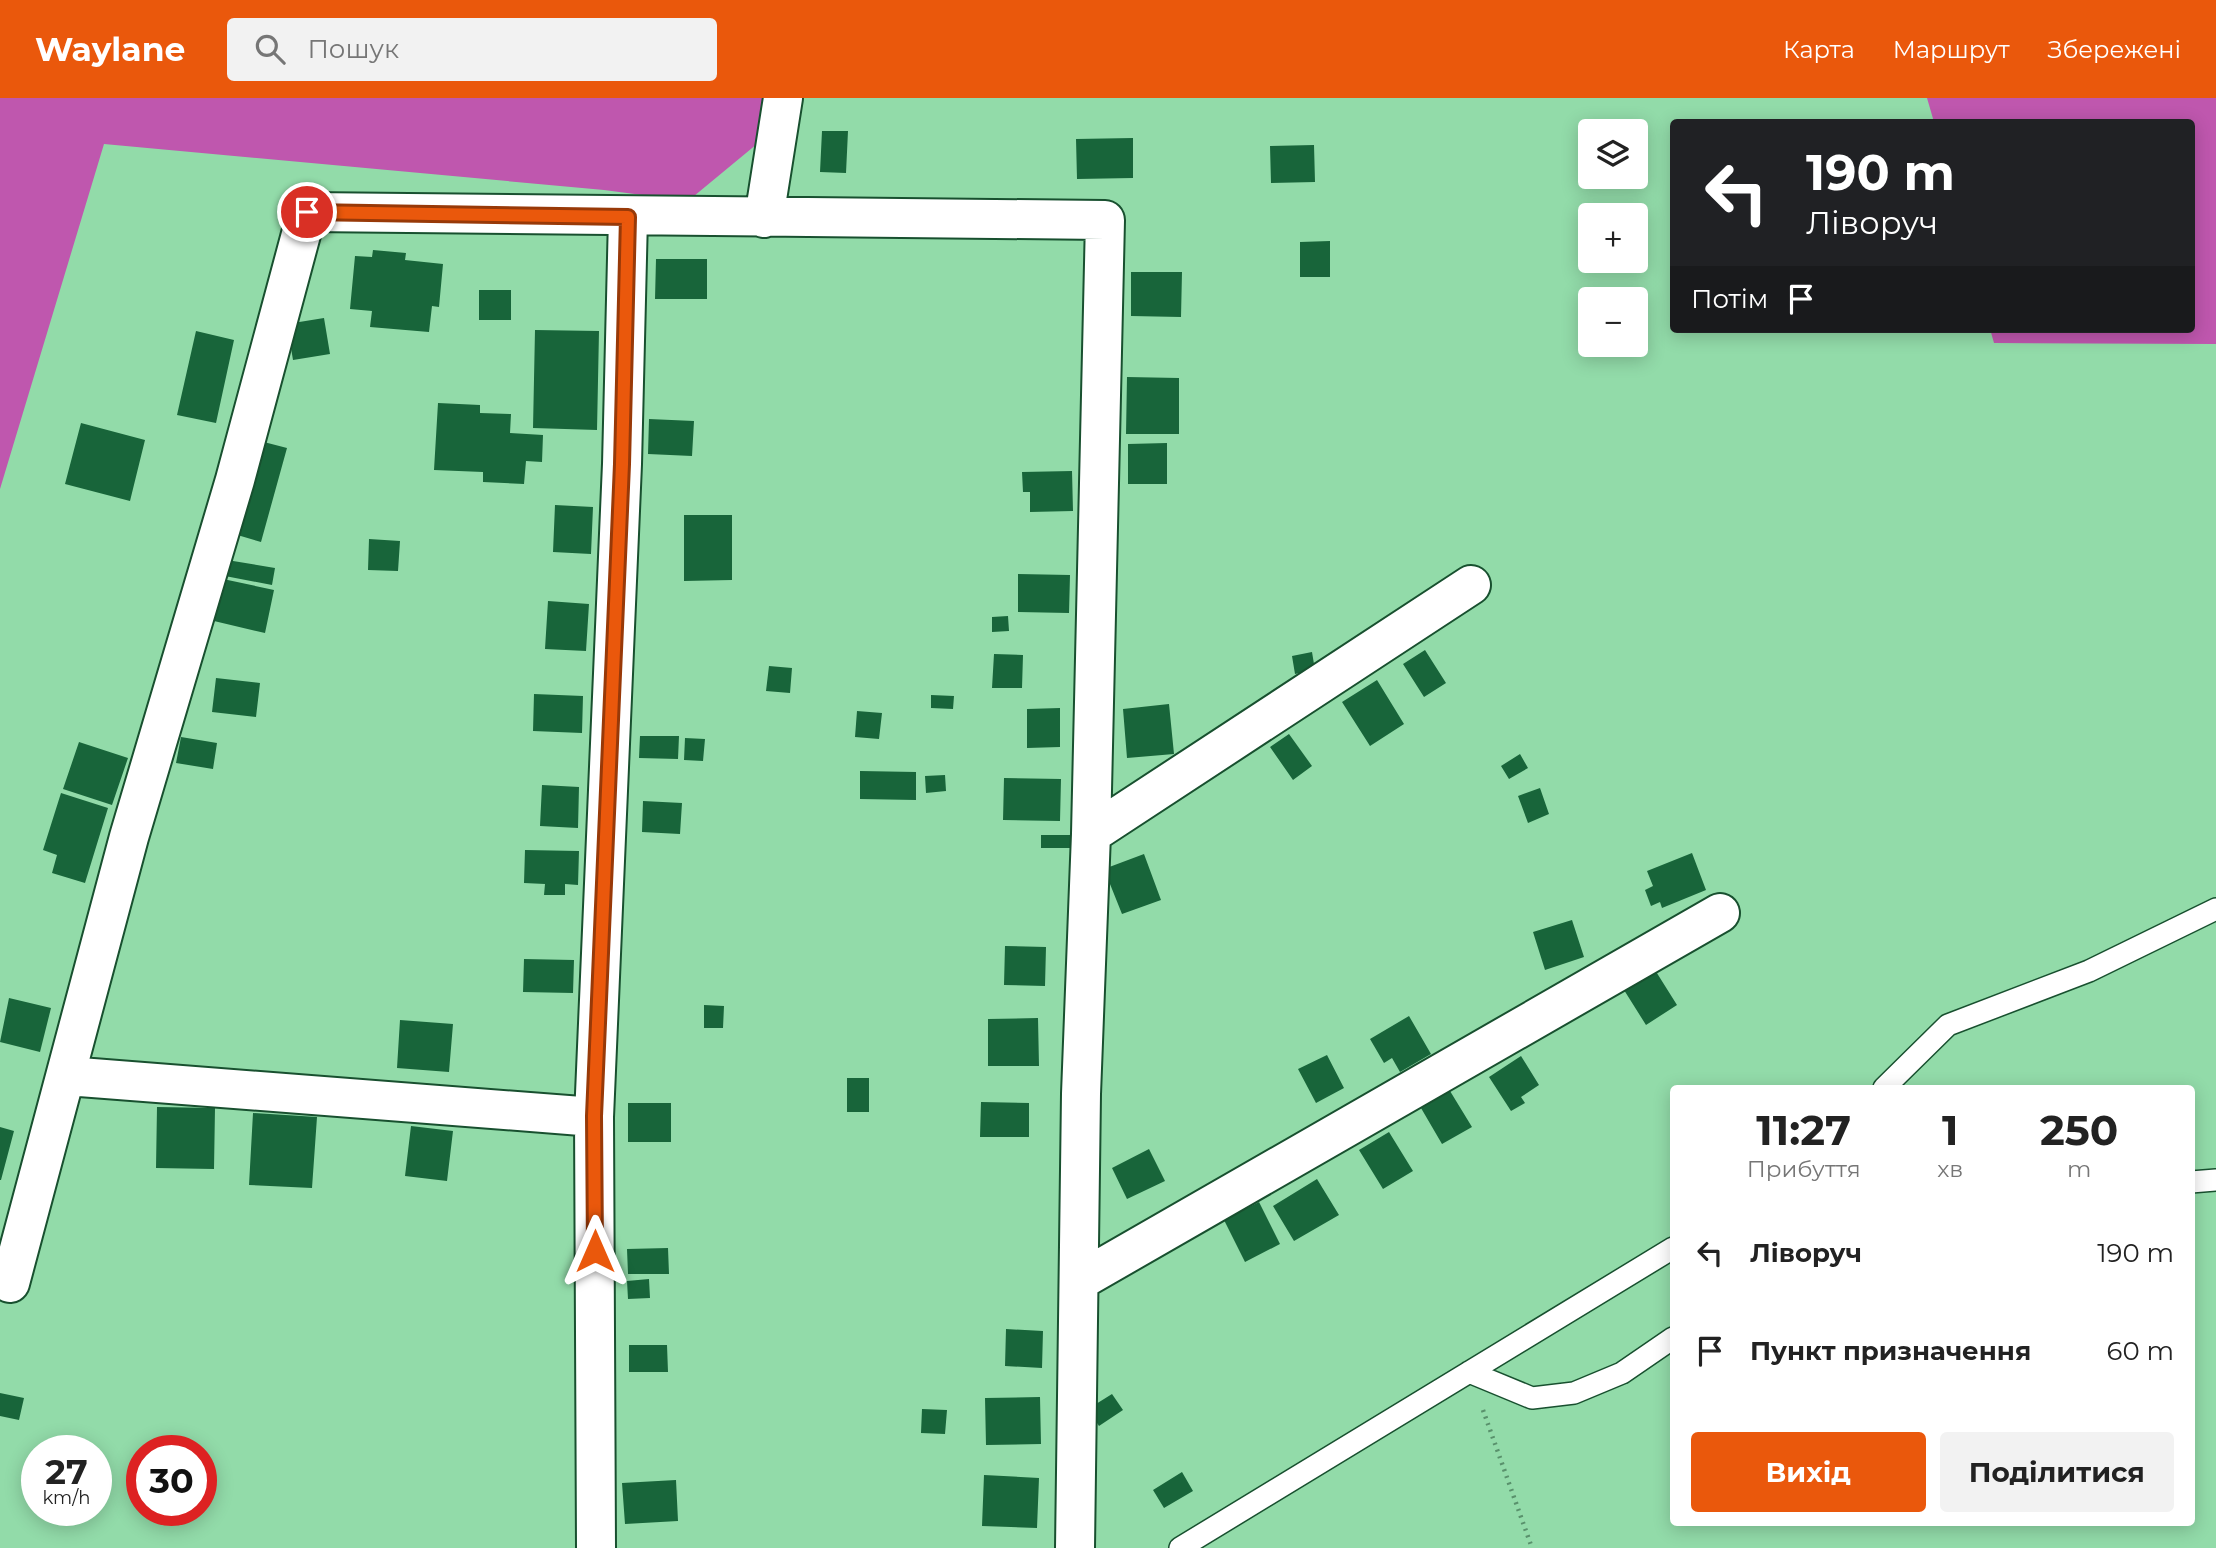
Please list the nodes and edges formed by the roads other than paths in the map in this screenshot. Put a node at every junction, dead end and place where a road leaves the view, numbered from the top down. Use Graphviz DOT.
graph roads {
  1 [pos="783,98"];
  2 [pos="628,217"];
  3 [pos="764,218"];
  4 [pos="1471,585"];
  5 [pos="1091,834"];
  6 [pos="2216,909"];
  7 [pos="1720,914"];
  8 [pos="67,1076"];
  9 [pos="1887,1085"];
  10 [pos="594,1116"];
  11 [pos="2216,1180"];
  12 [pos="2195,1182"];
  13 [pos="1670,1250"];
  14 [pos="1079,1281"];
  15 [pos="10,1283"];
  16 [pos="1670,1340"];
  17 [pos="1469,1372"];
  18 [pos="596,1548"];
  19 [pos="1074,1548"];
  20 [pos="1180,1548"];
  1 -- 3 [label="street"];
  2 -- 3 [label="street"];
  2 -- 8 [label="street"];
  2 -- 10 [label="street"];
  3 -- 5 [label="street"];
  4 -- 5 [label="street"];
  5 -- 14 [label="street"];
  6 -- 9 [label="lane"];
  7 -- 14 [label="street"];
  8 -- 10 [label="street"];
  8 -- 15 [label="street"];
  10 -- 18 [label="street"];
  11 -- 12 [label="lane"];
  13 -- 17 [label="lane"];
  14 -- 19 [label="street"];
  16 -- 17 [label="lane"];
  17 -- 20 [label="lane"];
}
